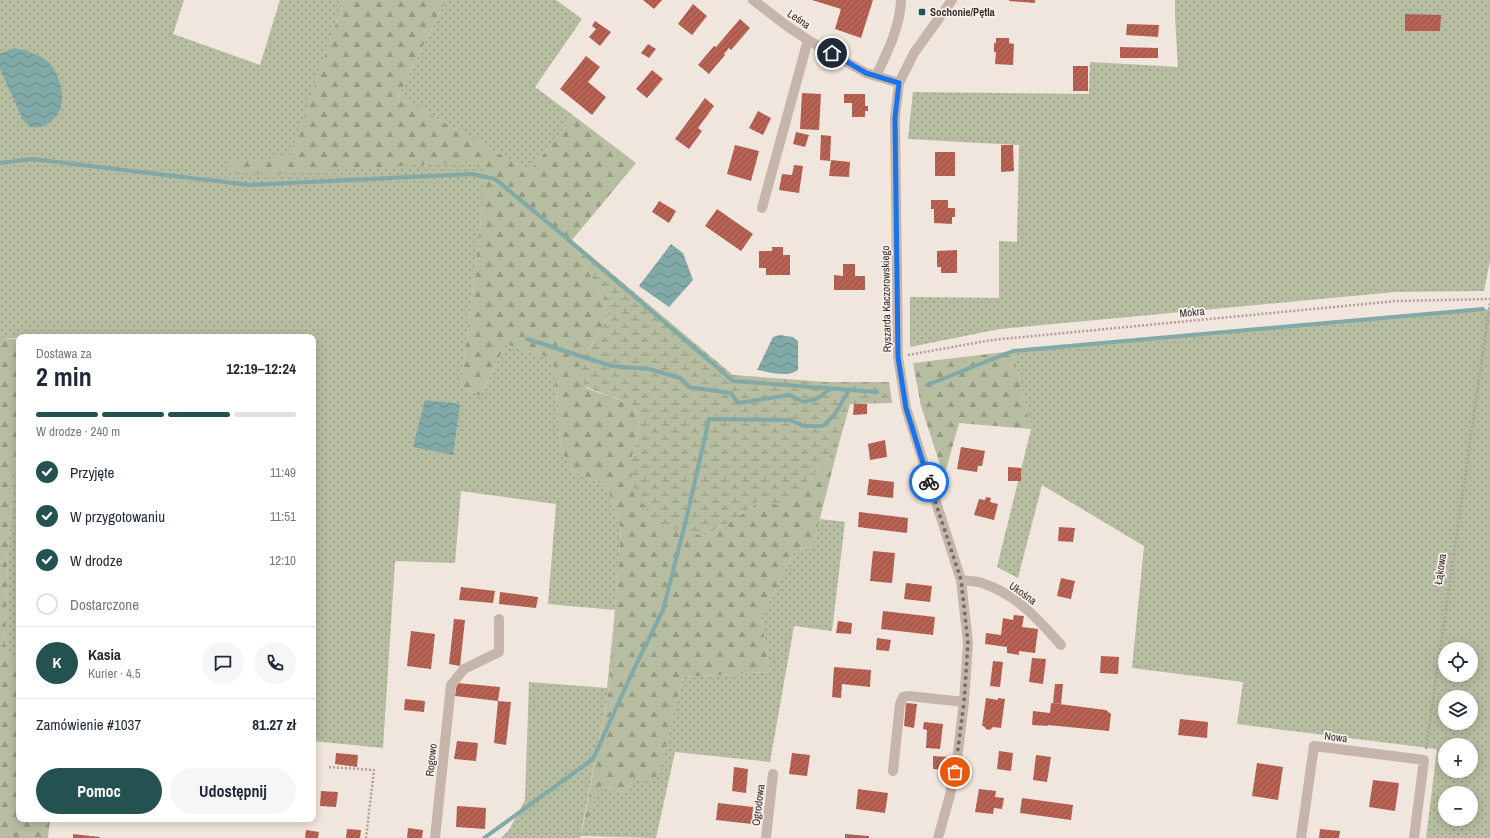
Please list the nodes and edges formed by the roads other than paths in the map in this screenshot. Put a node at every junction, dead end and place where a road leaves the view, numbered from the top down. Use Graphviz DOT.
graph roads {
  1 [pos="753,0"];
  2 [pos="901,0"];
  3 [pos="948,1"];
  4 [pos="808,40"];
  5 [pos="876,76"];
  6 [pos="899,83"];
  7 [pos="762,208"];
  8 [pos="961,580"];
  9 [pos="499,619"];
  10 [pos="1061,645"];
  11 [pos="964,702"];
  12 [pos="893,771"];
  13 [pos="773,774"];
  14 [pos="435,838"];
  15 [pos="766,838"];
  16 [pos="938,838"];
  17 [pos="1301,838"];
  18 [pos="1414,838"];
  1 -- 4 [label="street, Leśna"];
  2 -- 5 [label="street"];
  3 -- 6 [label="street"];
  4 -- 5 [label="street, Leśna"];
  4 -- 7 [label="street"];
  5 -- 6 [label="street, Leśna"];
  6 -- 8 [label="street, Ryszarda Kaczorowskiego"];
  8 -- 10 [label="street, Ukośna"];
  8 -- 11 [label="street, Ryszarda Kaczorowskiego"];
  9 -- 14 [label="street, Rogowo"];
  11 -- 12 [label="street"];
  11 -- 16 [label="street, Ryszarda Kaczorowskiego"];
  13 -- 15 [label="street, Ogrodowa"];
  17 -- 18 [label="street, Nowa"];
}
